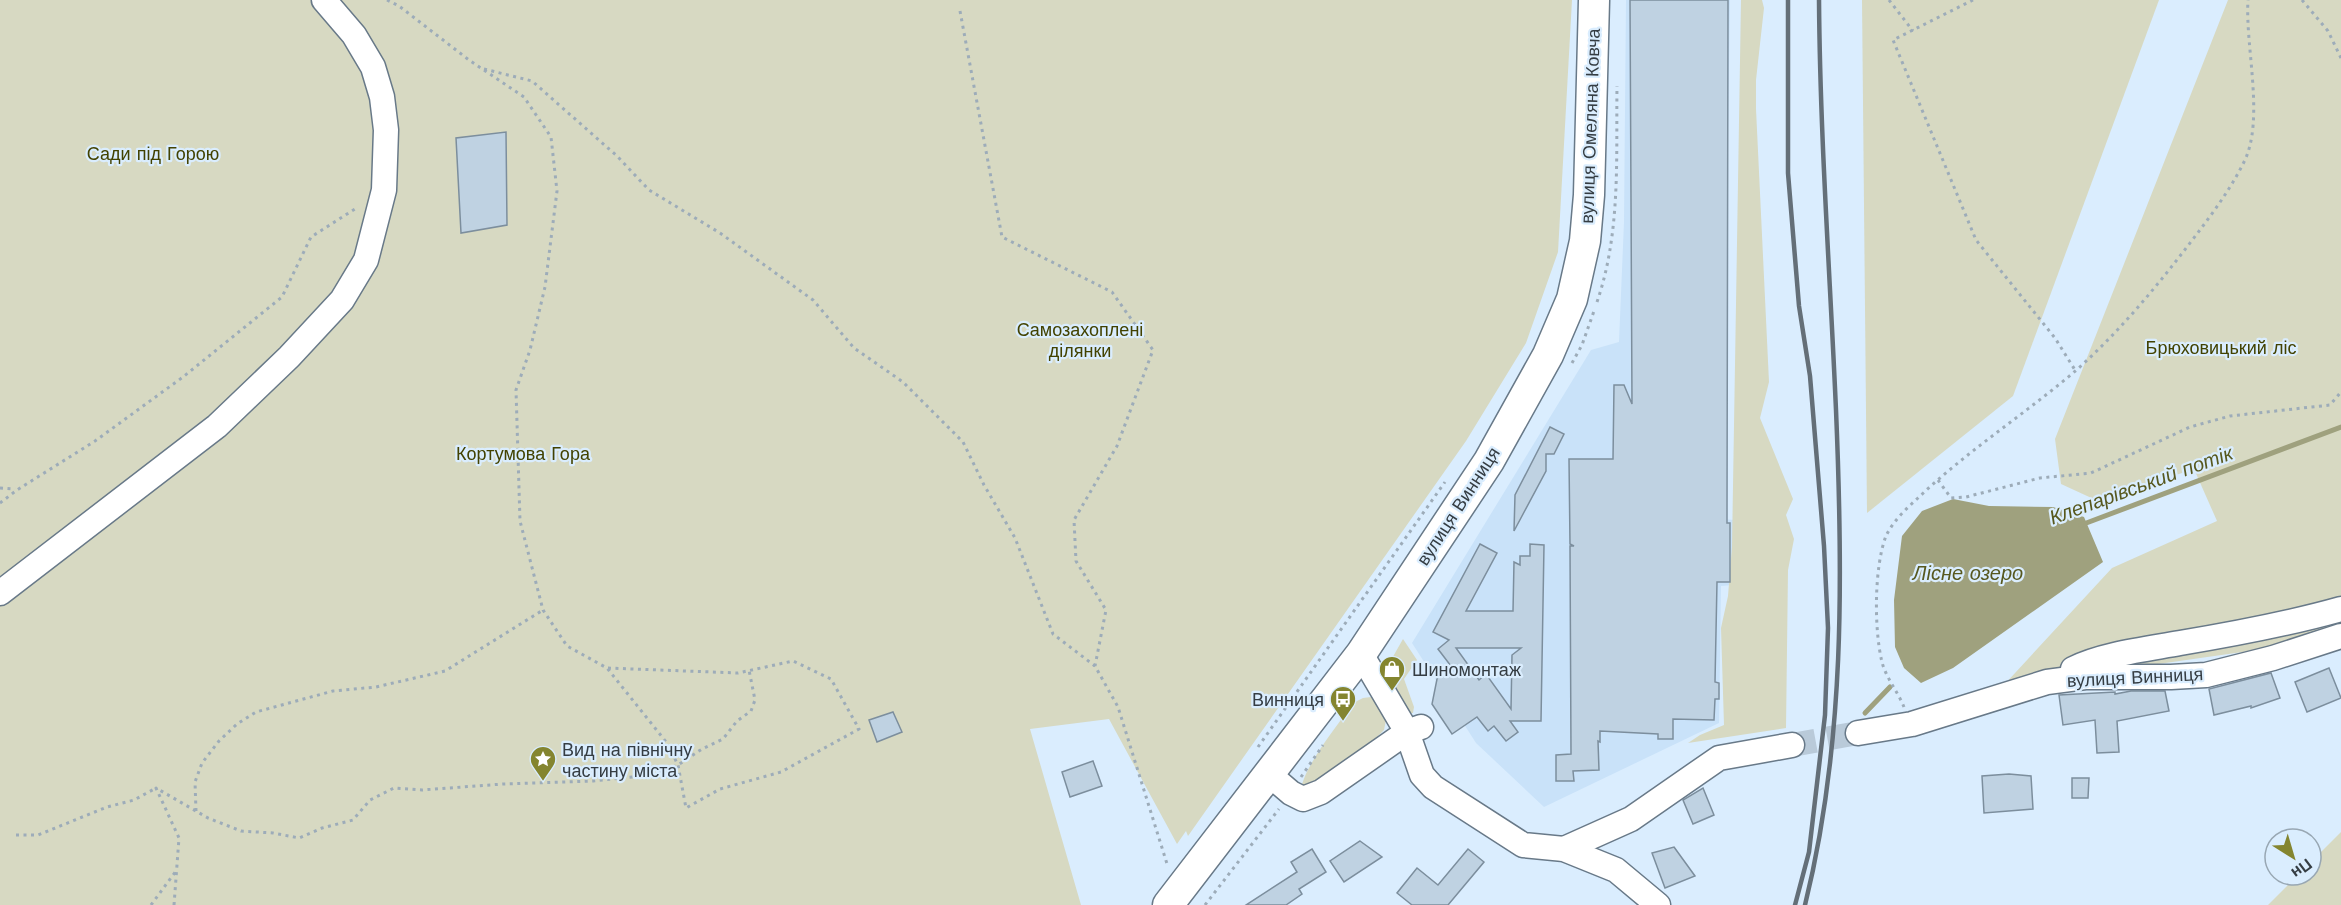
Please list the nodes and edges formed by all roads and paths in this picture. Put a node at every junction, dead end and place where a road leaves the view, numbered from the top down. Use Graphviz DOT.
graph roads {
  1 [pos="324,0"];
  2 [pos="387,0"];
  3 [pos="1594,0"];
  4 [pos="1889,0"];
  5 [pos="1973,0"];
  6 [pos="2248,0"];
  7 [pos="2302,0"];
  8 [pos="960,11"];
  9 [pos="1913,31"];
  10 [pos="2341,58"];
  11 [pos="482,68"];
  12 [pos="384,190"];
  13 [pos="1548,354"];
  14 [pos="2075,371"];
  15 [pos="2341,392"];
  16 [pos="1450,474"];
  17 [pos="1938,480"];
  18 [pos="0,488"];
  19 [pos="17,489"];
  20 [pos="0,502"];
  21 [pos="0,593"];
  22 [pos="2341,609"];
  23 [pos="543,610"];
  24 [pos="2341,636"];
  25 [pos="1361,654"];
  26 [pos="1095,666"];
  27 [pos="607,668"];
  28 [pos="749,670"];
  29 [pos="2047,682"];
  30 [pos="1912,724"];
  31 [pos="1415,729"];
  32 [pos="1858,733"];
  33 [pos="1323,745"];
  34 [pos="1791,745"];
  35 [pos="678,765"];
  36 [pos="1271,774"];
  37 [pos="156,788"];
  38 [pos="196,811"];
  39 [pos="16,835"];
  40 [pos="1564,849"];
  41 [pos="177,869"];
  42 [pos="1185,899"];
  43 [pos="151,905"];
  44 [pos="174,905"];
  45 [pos="1658,905"];
  1 -- 12 [label="street"];
  2 -- 11 [label="path"];
  3 -- 13 [label="main road, вулиця Омеляна Ковча"];
  4 -- 9 [label="path"];
  5 -- 9 [label="path"];
  6 -- 14 [label="path"];
  7 -- 10 [label="path"];
  8 -- 26 [label="path"];
  9 -- 14 [label="path"];
  11 -- 23 [label="path"];
  11 -- 26 [label="path"];
  12 -- 19 [label="path"];
  12 -- 21 [label="street"];
  13 -- 25 [label="main road, вулиця Винниця"];
  14 -- 17 [label="path"];
  15 -- 17 [label="path"];
  16 -- 36 [label="path"];
  17 -- 30 [label="path"];
  18 -- 19 [label="path"];
  19 -- 20 [label="path"];
  22 -- 29 [label="street"];
  23 -- 27 [label="path"];
  23 -- 38 [label="path"];
  24 -- 29 [label="street, вулиця Винниця"];
  25 -- 31 [label="street"];
  25 -- 36 [label="main road, вулиця Винниця"];
  26 -- 42 [label="path"];
  27 -- 28 [label="path"];
  27 -- 35 [label="path"];
  28 -- 35 [label="path"];
  28 -- 35 [label="path"];
  29 -- 30 [label="street, вулиця Винниця"];
  30 -- 32 [label="street, вулиця Винниця"];
  31 -- 36 [label="street"];
  31 -- 40 [label="street"];
  33 -- 36 [label="path"];
  34 -- 40 [label="street"];
  35 -- 38 [label="path"];
  36 -- 42 [label="main road, вулиця Винниця"];
  36 -- 42 [label="path"];
  37 -- 38 [label="path"];
  37 -- 39 [label="path"];
  37 -- 41 [label="path"];
  40 -- 45 [label="street"];
  41 -- 43 [label="path"];
  41 -- 44 [label="path"];
}
